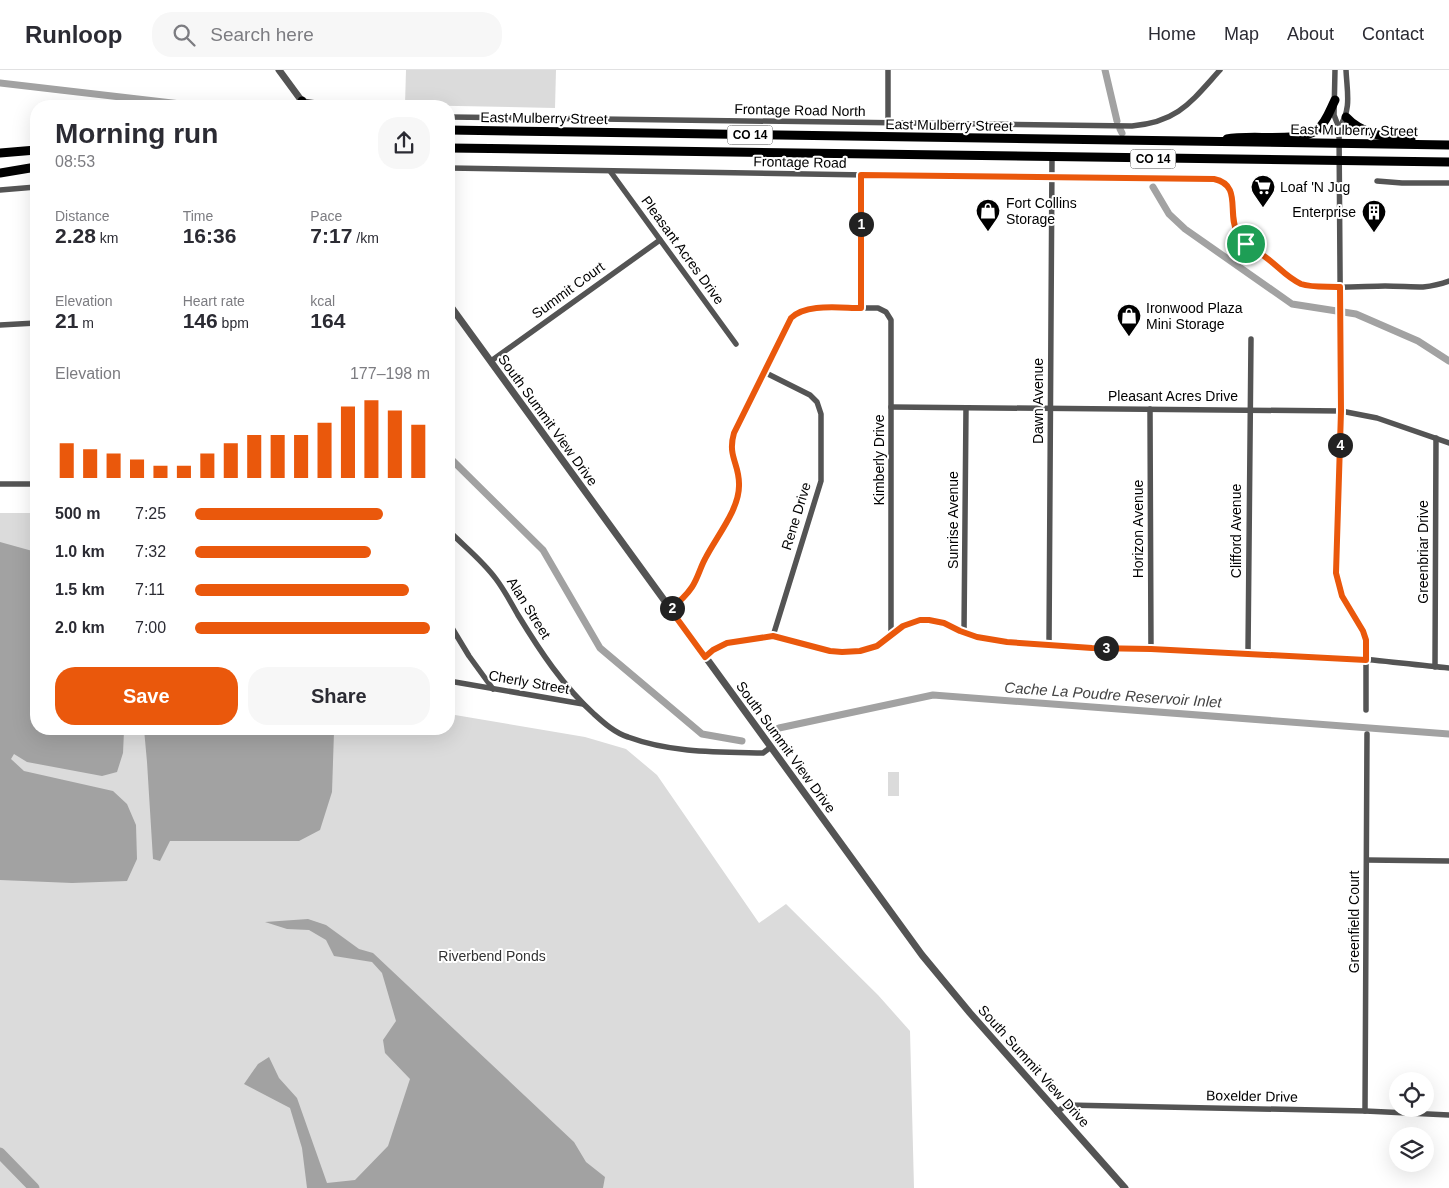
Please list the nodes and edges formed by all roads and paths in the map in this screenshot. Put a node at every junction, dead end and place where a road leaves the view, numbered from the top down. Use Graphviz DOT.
graph roads {
  1 [pos="278,70"];
  2 [pos="888,70"];
  3 [pos="1220,70"];
  4 [pos="1335,70"];
  5 [pos="1346,70"];
  6 [pos="299,100"];
  7 [pos="1335,100"];
  8 [pos="455,117"];
  9 [pos="1346,117"];
  10 [pos="888,123"];
  11 [pos="1052,125"];
  12 [pos="1339,128"];
  13 [pos="455,130"];
  14 [pos="1052,140"];
  15 [pos="1449,140"];
  16 [pos="1212,142"];
  17 [pos="1339,144"];
  18 [pos="30,145"];
  19 [pos="1449,145"];
  20 [pos="0,147"];
  21 [pos="455,148"];
  22 [pos="30,150"];
  23 [pos="0,152"];
  24 [pos="1052,157"];
  25 [pos="1339,161"];
  26 [pos="1449,162"];
  27 [pos="30,166"];
  28 [pos="30,167"];
  29 [pos="0,168"];
  30 [pos="455,168"];
  31 [pos="610,171"];
  32 [pos="0,173"];
  33 [pos="861,175"];
  34 [pos="1052,177"];
  35 [pos="1377,181"];
  36 [pos="1449,183"];
  37 [pos="30,188"];
  38 [pos="0,190"];
  39 [pos="660,240"];
  40 [pos="1449,281"];
  41 [pos="1340,287"];
  42 [pos="861,308"];
  43 [pos="455,312"];
  44 [pos="30,323"];
  45 [pos="0,325"];
  46 [pos="1251,339"];
  47 [pos="736,344"];
  48 [pos="490,362"];
  49 [pos="764,372"];
  50 [pos="891,407"];
  51 [pos="966,408"];
  52 [pos="1050,408"];
  53 [pos="1150,409"];
  54 [pos="1249,410"];
  55 [pos="1341,411"];
  56 [pos="1436,438"];
  57 [pos="1449,443"];
  58 [pos="0,484"];
  59 [pos="30,484"];
  60 [pos="455,537"];
  61 [pos="670,609"];
  62 [pos="455,633"];
  63 [pos="964,633"];
  64 [pos="773,636"];
  65 [pos="891,636"];
  66 [pos="1049,645"];
  67 [pos="1151,649"];
  68 [pos="1248,653"];
  69 [pos="705,657"];
  70 [pos="1366,660"];
  71 [pos="1435,667"];
  72 [pos="1449,668"];
  73 [pos="455,682"];
  74 [pos="492,688"];
  75 [pos="583,704"];
  76 [pos="1366,710"];
  77 [pos="1367,734"];
  78 [pos="771,747"];
  79 [pos="1367,860"];
  80 [pos="1449,861"];
  81 [pos="1365,1111"];
  82 [pos="1058,1112"];
  83 [pos="1449,1115"];
  84 [pos="1125,1188"];
  1 -- 6 [label="street"];
  2 -- 10 [label="street"];
  3 -- 11 [label="street, Frontage Road North"];
  4 -- 7 [label="street"];
  5 -- 9 [label="street"];
  7 -- 12 [label="street"];
  7 -- 16 [label="highway"];
  8 -- 10 [label="street, Frontage Road North"];
  9 -- 12 [label="street"];
  9 -- 15 [label="highway"];
  10 -- 11 [label="street, Frontage Road North"];
  11 -- 14 [label="street"];
  12 -- 17 [label="street"];
  13 -- 14 [label="highway, East Mulberry Street / CO 14"];
  14 -- 16 [label="highway, East Mulberry Street / CO 14"];
  16 -- 17 [label="highway, East Mulberry Street / CO 14"];
  17 -- 19 [label="highway, East Mulberry Street / CO 14"];
  17 -- 25 [label="street"];
  18 -- 20 [label="highway"];
  21 -- 24 [label="highway, CO 14"];
  22 -- 23 [label="highway"];
  24 -- 25 [label="highway, CO 14"];
  24 -- 34 [label="street, Dawn Avenue"];
  25 -- 26 [label="highway, CO 14"];
  25 -- 41 [label="street"];
  27 -- 29 [label="highway"];
  28 -- 32 [label="highway"];
  30 -- 31 [label="street, Frontage Road"];
  31 -- 33 [label="street, Frontage Road"];
  31 -- 39 [label="street, Pleasant Acres Drive"];
  33 -- 34 [label="street, Frontage Road"];
  33 -- 42 [label="street"];
  34 -- 41 [label="street, Frontage Road"];
  34 -- 52 [label="street, Dawn Avenue"];
  35 -- 36 [label="street"];
  37 -- 38 [label="street"];
  39 -- 47 [label="street, Pleasant Acres Drive"];
  39 -- 48 [label="street, Summit Court"];
  40 -- 41 [label="street, Frontage Road"];
  41 -- 55 [label="street"];
  42 -- 49 [label="street, Kimberly Drive"];
  42 -- 50 [label="street, Kimberly Drive"];
  43 -- 48 [label="street, South Summit View Drive"];
  44 -- 45 [label="street"];
  46 -- 54 [label="street, Clifford Avenue"];
  48 -- 61 [label="street, South Summit View Drive"];
  49 -- 61 [label="street, Kimberly Drive"];
  49 -- 64 [label="street, Rene Drive"];
  50 -- 51 [label="street, Pleasant Acres Drive"];
  50 -- 65 [label="street, Kimberly Drive"];
  51 -- 52 [label="street, Pleasant Acres Drive"];
  51 -- 63 [label="street, Sunrise Avenue"];
  52 -- 53 [label="street, Pleasant Acres Drive"];
  52 -- 66 [label="street, Dawn Avenue"];
  53 -- 54 [label="street, Pleasant Acres Drive"];
  53 -- 67 [label="street, Horizon Avenue"];
  54 -- 55 [label="street, Pleasant Acres Drive"];
  54 -- 68 [label="street, Clifford Avenue"];
  55 -- 56 [label="street, Pleasant Acres Drive"];
  55 -- 70 [label="street"];
  56 -- 57 [label="street, Pleasant Acres Drive"];
  56 -- 71 [label="street, Greenbriar Drive"];
  58 -- 59 [label="street"];
  60 -- 75 [label="street, Alan Street"];
  61 -- 69 [label="street, South Summit View Drive"];
  62 -- 74 [label="street"];
  63 -- 65 [label="street"];
  63 -- 66 [label="street"];
  64 -- 65 [label="street"];
  64 -- 69 [label="street"];
  66 -- 67 [label="street"];
  67 -- 68 [label="street"];
  68 -- 70 [label="street"];
  69 -- 78 [label="street, South Summit View Drive"];
  70 -- 71 [label="street"];
  70 -- 76 [label="street"];
  71 -- 72 [label="street"];
  73 -- 74 [label="street, Cherly Street"];
  74 -- 75 [label="street, Cherly Street"];
  75 -- 78 [label="street, Cherly Street"];
  77 -- 79 [label="street, Greenfield Court"];
  78 -- 82 [label="street, South Summit View Drive"];
  79 -- 80 [label="street"];
  79 -- 81 [label="street, Greenfield Court"];
  81 -- 82 [label="street, Boxelder Drive"];
  81 -- 83 [label="street, Boxelder Drive"];
  82 -- 84 [label="street, South Summit View Drive"];
}
